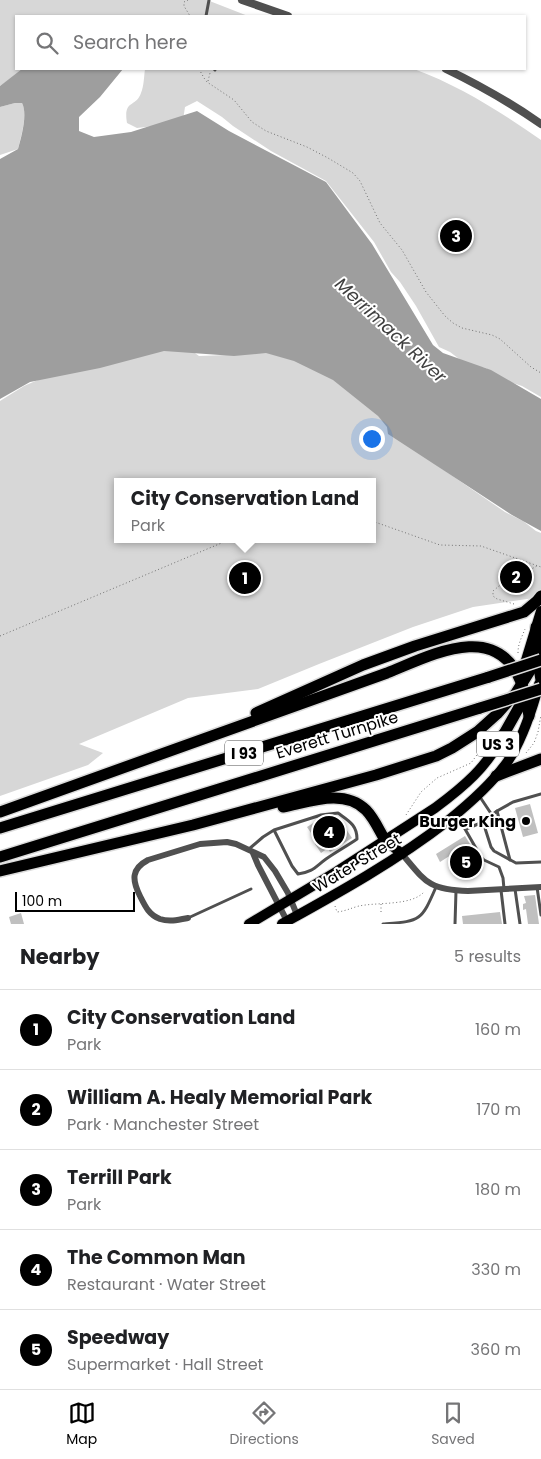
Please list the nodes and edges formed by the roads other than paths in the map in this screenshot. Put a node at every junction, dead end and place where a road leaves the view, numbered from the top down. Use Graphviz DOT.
graph roads {
  1 [pos="209,0"];
  2 [pos="242,0"];
  3 [pos="206,15"];
  4 [pos="285,15"];
  5 [pos="448,70"];
  6 [pos="541,124"];
  7 [pos="541,596"];
  8 [pos="541,612"];
  9 [pos="532,626"];
  10 [pos="540,668"];
  11 [pos="521,688"];
  12 [pos="541,689"];
  13 [pos="529,716"];
  14 [pos="496,737"];
  15 [pos="172,750"];
  16 [pos="541,759"];
  17 [pos="496,776"];
  18 [pos="541,794"];
  19 [pos="478,795"];
  20 [pos="0,812"];
  21 [pos="497,812"];
  22 [pos="457,814"];
  23 [pos="492,816"];
  24 [pos="217,818"];
  25 [pos="483,822"];
  26 [pos="0,828"];
  27 [pos="466,829"];
  28 [pos="274,830"];
  29 [pos="385,840"];
  30 [pos="251,852"];
  31 [pos="402,854"];
  32 [pos="0,857"];
  33 [pos="510,860"];
  34 [pos="541,862"];
  35 [pos="0,871"];
  36 [pos="436,887"];
  37 [pos="539,887"];
  38 [pos="515,888"];
  39 [pos="251,889"];
  40 [pos="503,889"];
  41 [pos="456,891"];
  42 [pos="291,899"];
  43 [pos="279,906"];
  44 [pos="541,915"];
  45 [pos="188,918"];
  46 [pos="299,918"];
  47 [pos="286,923"];
  48 [pos="412,923"];
  49 [pos="249,924"];
  50 [pos="383,924"];
  51 [pos="455,924"];
  52 [pos="505,924"];
  53 [pos="520,924"];
  1 -- 3 [label="lane"];
  2 -- 4 [label="street"];
  5 -- 6 [label="street"];
  7 -- 15 [label="highway"];
  8 -- 9 [label="main road"];
  9 -- 10 [label="highway"];
  9 -- 11 [label="main road"];
  10 -- 11 [label="highway"];
  10 -- 13 [label="main road, US 3"];
  10 -- 26 [label="highway, Everett Turnpike / I 93, bridge"];
  11 -- 13 [label="highway"];
  11 -- 14 [label="highway"];
  11 -- 15 [label="highway"];
  11 -- 24 [label="highway"];
  12 -- 32 [label="highway, Everett Turnpike / I 93, bridge"];
  13 -- 17 [label="main road, US 3"];
  14 -- 29 [label="main road, Water Street / US 3"];
  15 -- 20 [label="highway"];
  16 -- 17 [label="highway"];
  17 -- 19 [label="main road, US 3"];
  18 -- 21 [label="lane"];
  19 -- 22 [label="main road, Water Street / US 3"];
  19 -- 23 [label="lane"];
  21 -- 23 [label="lane"];
  21 -- 33 [label="lane"];
  22 -- 27 [label="lane"];
  22 -- 31 [label="main road, Water Street / US 3"];
  23 -- 25 [label="lane"];
  24 -- 29 [label="highway"];
  24 -- 35 [label="highway"];
  25 -- 27 [label="lane"];
  25 -- 33 [label="lane"];
  27 -- 40 [label="lane"];
  28 -- 28 [label="lane"];
  28 -- 30 [label="lane"];
  29 -- 31 [label="main road"];
  29 -- 42 [label="main road, Water Street / US 3"];
  30 -- 42 [label="street"];
  30 -- 43 [label="street"];
  30 -- 45 [label="street"];
  31 -- 36 [label="street"];
  31 -- 46 [label="main road, Water Street / US 3"];
  33 -- 34 [label="lane"];
  36 -- 41 [label="street"];
  36 -- 48 [label="lane"];
  37 -- 38 [label="street"];
  37 -- 44 [label="lane"];
  38 -- 40 [label="street"];
  38 -- 53 [label="lane"];
  39 -- 45 [label="lane"];
  40 -- 41 [label="street"];
  40 -- 52 [label="lane"];
  41 -- 51 [label="lane"];
  42 -- 43 [label="main road, Water Street / US 3"];
  42 -- 46 [label="street"];
  43 -- 47 [label="street"];
  43 -- 49 [label="main road, Water Street / US 3"];
  46 -- 47 [label="main road, Water Street / US 3"];
  48 -- 50 [label="lane"];
}
